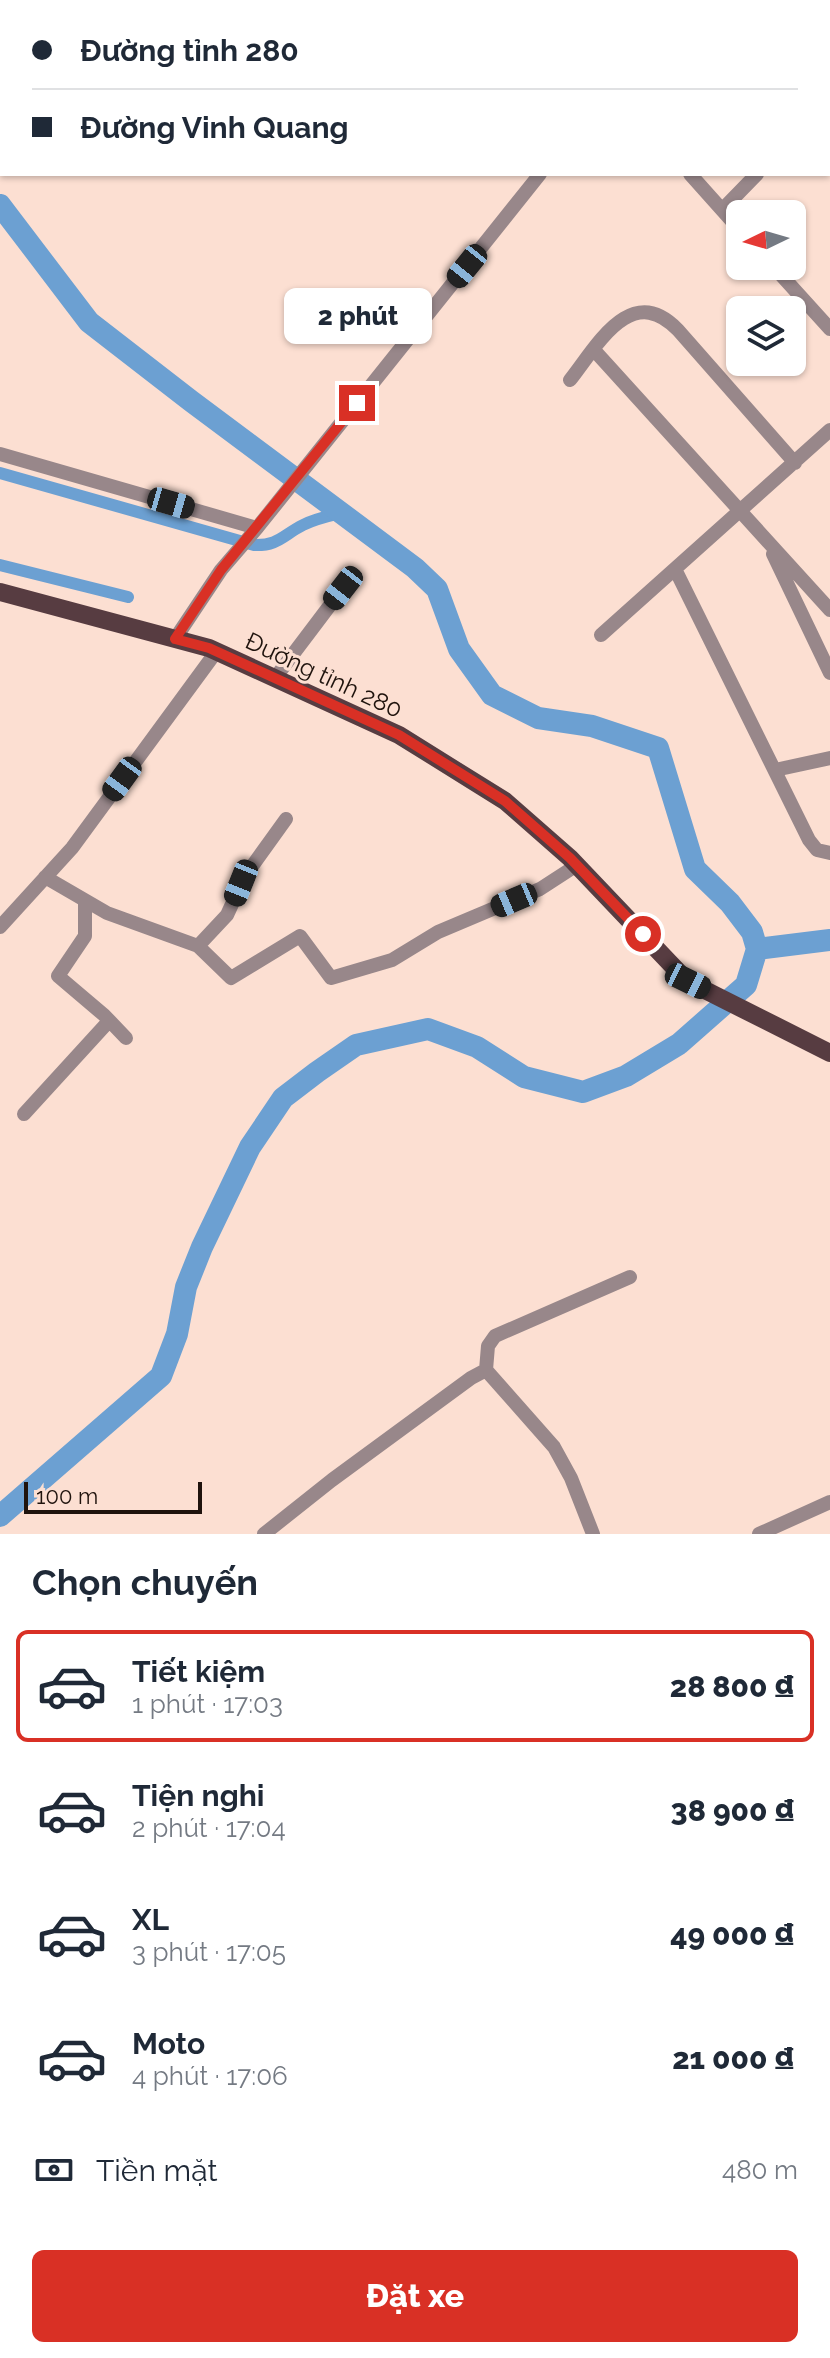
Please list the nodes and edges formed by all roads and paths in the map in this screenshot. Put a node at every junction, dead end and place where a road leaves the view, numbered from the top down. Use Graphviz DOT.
graph roads {
  1 [pos="538,176"];
  2 [pos="692,176"];
  3 [pos="755,176"];
  4 [pos="722,210"];
  5 [pos="726,214"];
  6 [pos="786,280"];
  7 [pos="830,329"];
  8 [pos="594,350"];
  9 [pos="570,380"];
  10 [pos="830,430"];
  11 [pos="0,454"];
  12 [pos="795,463"];
  13 [pos="740,512"];
  14 [pos="257,528"];
  15 [pos="767,541"];
  16 [pos="675,569"];
  17 [pos="343,588"];
  18 [pos="0,592"];
  19 [pos="830,610"];
  20 [pos="601,635"];
  21 [pos="175,639"];
  22 [pos="216,652"];
  23 [pos="830,673"];
  24 [pos="275,678"];
  25 [pos="830,758"];
  26 [pos="775,770"];
  27 [pos="286,819"];
  28 [pos="830,853"];
  29 [pos="577,865"];
  30 [pos="45,877"];
  31 [pos="85,901"];
  32 [pos="0,927"];
  33 [pos="198,946"];
  34 [pos="109,1021"];
  35 [pos="126,1038"];
  36 [pos="830,1053"];
  37 [pos="24,1114"];
  38 [pos="630,1277"];
  39 [pos="486,1370"];
  40 [pos="830,1502"];
  41 [pos="264,1534"];
  42 [pos="593,1534"];
  43 [pos="759,1534"];
  1 -- 14 [label="street"];
  2 -- 4 [label="street"];
  3 -- 4 [label="street"];
  4 -- 5 [label="street"];
  6 -- 7 [label="street"];
  8 -- 9 [label="street"];
  8 -- 12 [label="street"];
  8 -- 13 [label="street"];
  10 -- 12 [label="street"];
  11 -- 14 [label="street"];
  12 -- 13 [label="street"];
  13 -- 15 [label="street"];
  13 -- 16 [label="street"];
  14 -- 21 [label="street"];
  15 -- 19 [label="street"];
  15 -- 23 [label="street"];
  16 -- 20 [label="street"];
  16 -- 26 [label="street"];
  17 -- 24 [label="street"];
  18 -- 21 [label="main road, Đường tỉnh 280"];
  21 -- 22 [label="main road, Đường tỉnh 280"];
  22 -- 24 [label="main road, Đường tỉnh 280"];
  22 -- 30 [label="street"];
  24 -- 29 [label="main road, Đường tỉnh 280"];
  25 -- 26 [label="street"];
  26 -- 28 [label="street"];
  27 -- 33 [label="street"];
  29 -- 33 [label="street"];
  29 -- 36 [label="main road, Đường tỉnh 280"];
  30 -- 31 [label="street"];
  30 -- 32 [label="street"];
  31 -- 33 [label="street"];
  31 -- 34 [label="street"];
  34 -- 35 [label="street"];
  34 -- 37 [label="street"];
  38 -- 39 [label="street"];
  39 -- 41 [label="street"];
  39 -- 42 [label="street"];
  40 -- 43 [label="street"];
}
